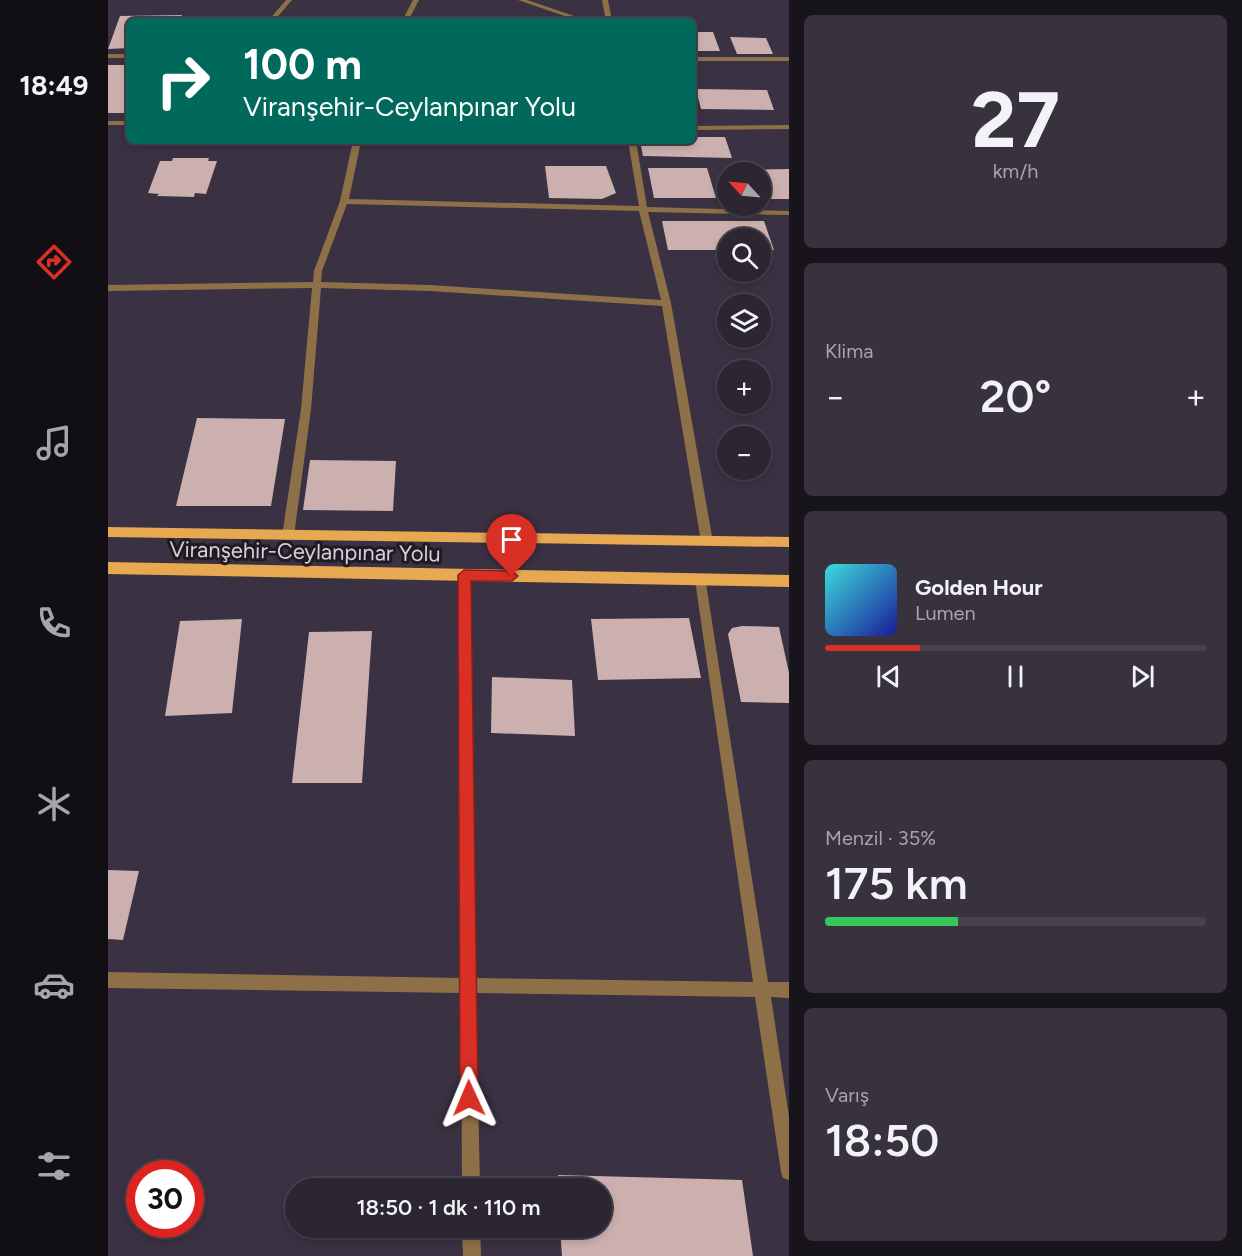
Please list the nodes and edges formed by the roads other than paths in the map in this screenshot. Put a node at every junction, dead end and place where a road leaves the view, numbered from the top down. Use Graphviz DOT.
graph roads {
  1 [pos="289,0"];
  2 [pos="416,0"];
  3 [pos="521,0"];
  4 [pos="605,0"];
  5 [pos="273,18"];
  6 [pos="407,18"];
  7 [pos="577,18"];
  8 [pos="608,18"];
  9 [pos="108,56"];
  10 [pos="126,56"];
  11 [pos="696,59"];
  12 [pos="789,59"];
  13 [pos="108,123"];
  14 [pos="126,123"];
  15 [pos="789,127"];
  16 [pos="696,128"];
  17 [pos="356,144"];
  18 [pos="633,144"];
  19 [pos="344,201"];
  20 [pos="644,209"];
  21 [pos="789,213"];
  22 [pos="316,285"];
  23 [pos="108,288"];
  24 [pos="666,303"];
  25 [pos="108,532"];
  26 [pos="288,536"];
  27 [pos="707,542"];
  28 [pos="789,542"];
  29 [pos="108,568"];
  30 [pos="464,575"];
  31 [pos="701,580"];
  32 [pos="789,581"];
  33 [pos="108,980"];
  34 [pos="468,986"];
  35 [pos="763,989"];
  36 [pos="789,990"];
  37 [pos="789,1172"];
  38 [pos="471,1178"];
  39 [pos="471,1238"];
  40 [pos="472,1256"];
  1 -- 5 [label="street"];
  2 -- 6 [label="street"];
  3 -- 7 [label="street"];
  4 -- 8 [label="street"];
  9 -- 10 [label="street"];
  11 -- 12 [label="street"];
  13 -- 14 [label="street"];
  15 -- 16 [label="street"];
  17 -- 19 [label="street"];
  18 -- 20 [label="street"];
  19 -- 20 [label="street"];
  19 -- 22 [label="street"];
  20 -- 21 [label="street"];
  20 -- 24 [label="street"];
  22 -- 23 [label="street"];
  22 -- 24 [label="street"];
  22 -- 26 [label="street"];
  24 -- 27 [label="street"];
  25 -- 26 [label="main road, Viranşehir-Ceylanpınar Yolu"];
  26 -- 27 [label="main road, Viranşehir-Ceylanpınar Yolu"];
  27 -- 28 [label="main road, Viranşehir-Ceylanpınar Yolu"];
  29 -- 30 [label="main road, Viranşehir-Ceylanpınar Yolu"];
  30 -- 31 [label="main road, Viranşehir-Ceylanpınar Yolu"];
  30 -- 34 [label="street"];
  31 -- 32 [label="main road, Viranşehir-Ceylanpınar Yolu"];
  31 -- 35 [label="street"];
  33 -- 34 [label="street"];
  34 -- 35 [label="street"];
  34 -- 38 [label="street"];
  35 -- 36 [label="street"];
  35 -- 37 [label="street"];
  39 -- 40 [label="street"];
}
